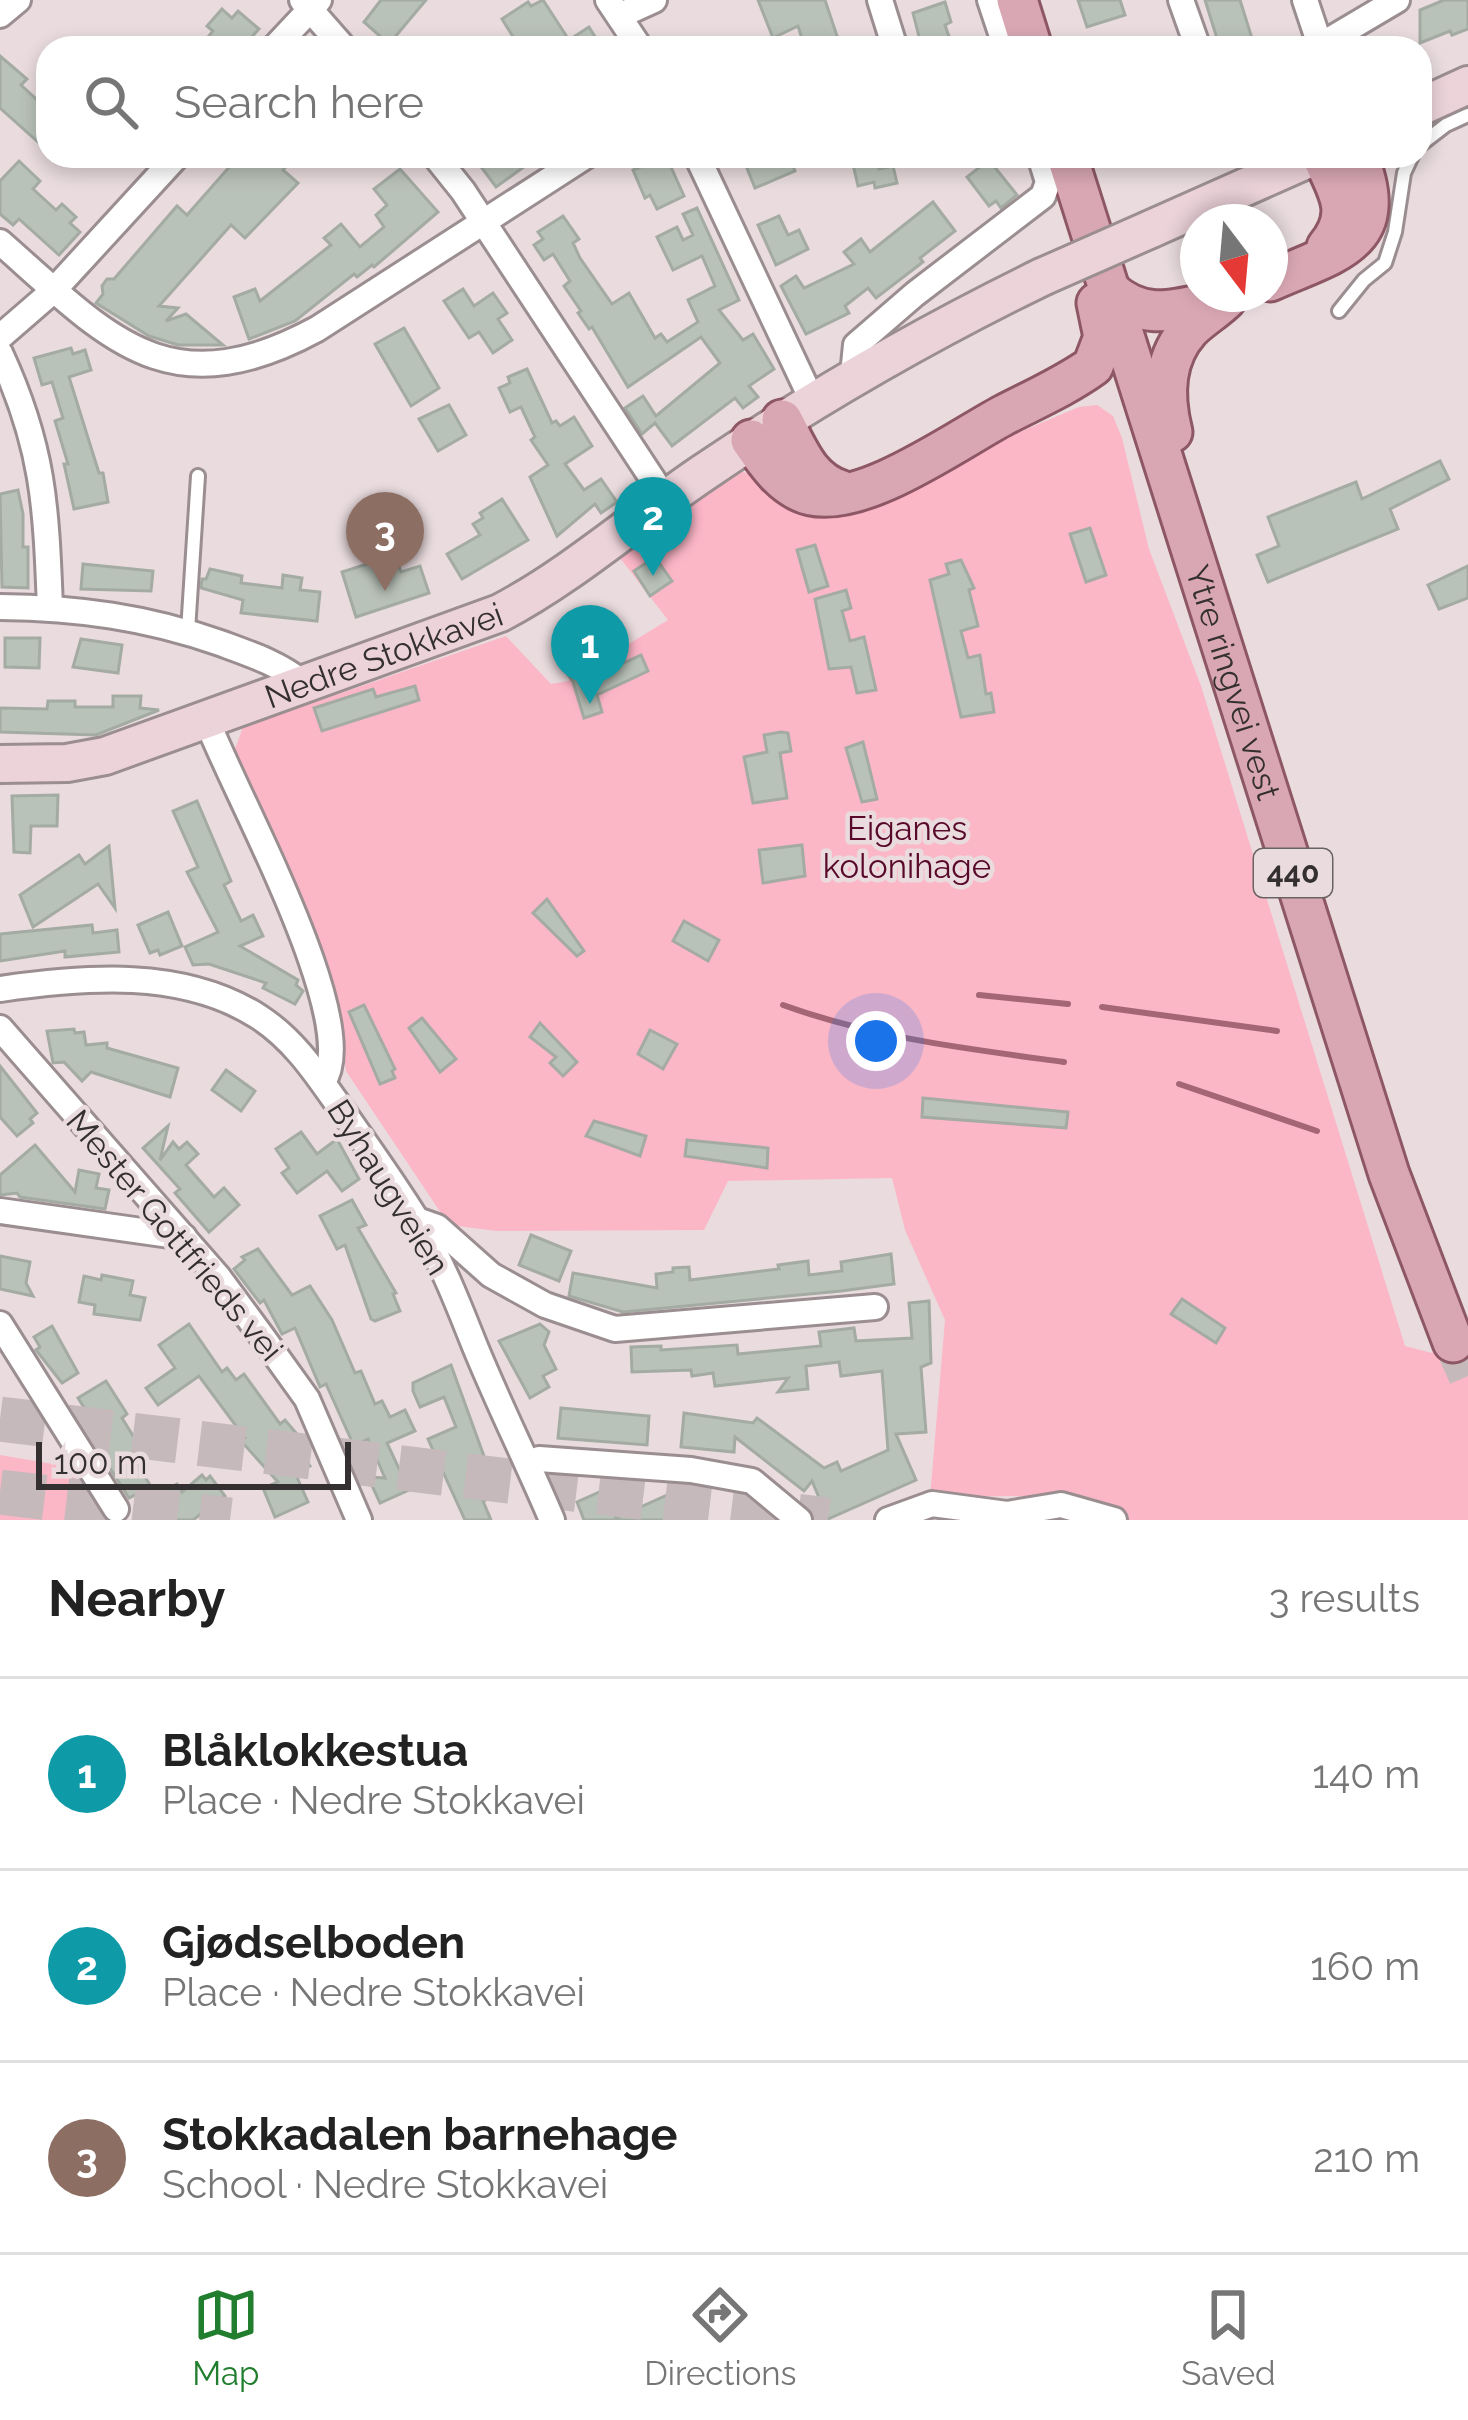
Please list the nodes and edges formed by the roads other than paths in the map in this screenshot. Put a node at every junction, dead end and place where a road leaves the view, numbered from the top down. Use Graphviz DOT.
graph roads {
  1 [pos="18,0"];
  2 [pos="655,0"];
  3 [pos="990,0"];
  4 [pos="1017,0"];
  5 [pos="1181,0"];
  6 [pos="1305,0"];
  7 [pos="1397,0"];
  8 [pos="884,1"];
  9 [pos="310,3"];
  10 [pos="615,8"];
  11 [pos="0,15"];
  12 [pos="284,36"];
  13 [pos="335,36"];
  14 [pos="632,36"];
  15 [pos="892,36"];
  16 [pos="1002,36"];
  17 [pos="1028,36"];
  18 [pos="1194,36"];
  19 [pos="1315,36"];
  20 [pos="1335,36"];
  21 [pos="1468,85"];
  22 [pos="1432,102"];
  23 [pos="1468,115"];
  24 [pos="1432,134"];
  25 [pos="166,168"];
  26 [pos="444,168"];
  27 [pos="567,168"];
  28 [pos="701,168"];
  29 [pos="1044,168"];
  30 [pos="1071,168"];
  31 [pos="1291,168"];
  32 [pos="1325,168"];
  33 [pos="1361,168"];
  34 [pos="1406,168"];
  35 [pos="484,222"];
  36 [pos="1090,229"];
  37 [pos="0,242"];
  38 [pos="1322,257"];
  39 [pos="1288,272"];
  40 [pos="1109,290"];
  41 [pos="53,291"];
  42 [pos="1180,308"];
  43 [pos="1339,310"];
  44 [pos="1212,312"];
  45 [pos="0,337"];
  46 [pos="0,353"];
  47 [pos="854,375"];
  48 [pos="1143,400"];
  49 [pos="781,420"];
  50 [pos="942,451"];
  51 [pos="198,476"];
  52 [pos="665,498"];
  53 [pos="1205,590"];
  54 [pos="0,607"];
  55 [pos="50,608"];
  56 [pos="188,631"];
  57 [pos="303,683"];
  58 [pos="206,718"];
  59 [pos="0,764"];
  60 [pos="0,989"];
  61 [pos="0,1028"];
  62 [pos="323,1082"];
  63 [pos="0,1211"];
  64 [pos="417,1220"];
  65 [pos="184,1237"];
  66 [pos="875,1307"];
  67 [pos="0,1324"];
  68 [pos="1453,1342"];
  69 [pos="528,1463"];
  70 [pos="116,1510"];
  71 [pos="359,1520"];
  72 [pos="552,1520"];
  73 [pos="799,1520"];
  74 [pos="888,1520"];
  75 [pos="1114,1520"];
  1 -- 11 [label="street"];
  2 -- 10 [label="street"];
  3 -- 16 [label="street"];
  4 -- 17 [label="main road"];
  5 -- 18 [label="street"];
  6 -- 19 [label="street"];
  7 -- 20 [label="street"];
  8 -- 15 [label="street"];
  9 -- 12 [label="street"];
  9 -- 13 [label="street"];
  10 -- 14 [label="street"];
  21 -- 22 [label="main road"];
  23 -- 24 [label="lane"];
  25 -- 41 [label="street"];
  26 -- 35 [label="street"];
  27 -- 35 [label="street"];
  28 -- 49 [label="street"];
  29 -- 47 [label="street"];
  30 -- 36 [label="main road, Ytre ringvei vest / 440"];
  31 -- 47 [label="main road, Nedre Stokkavei, bridge"];
  32 -- 38 [label="main road"];
  33 -- 38 [label="main road"];
  34 -- 43 [label="lane"];
  35 -- 41 [label="street"];
  35 -- 52 [label="street"];
  36 -- 40 [label="main road, Ytre ringvei vest / 440"];
  36 -- 50 [label="main road, 440"];
  37 -- 41 [label="street"];
  38 -- 39 [label="main road"];
  40 -- 42 [label="main road, 440"];
  40 -- 48 [label="main road, Ytre ringvei vest / 440"];
  41 -- 45 [label="street"];
  44 -- 53 [label="main road, 440"];
  46 -- 55 [label="street"];
  47 -- 49 [label="main road, Nedre Stokkavei"];
  48 -- 50 [label="main road, 440"];
  48 -- 53 [label="main road, Ytre ringvei vest / 440"];
  49 -- 50 [label="main road, 440"];
  49 -- 52 [label="main road, Nedre Stokkavei"];
  51 -- 56 [label="lane"];
  52 -- 57 [label="main road, Nedre Stokkavei"];
  53 -- 68 [label="main road, Ytre ringvei vest / 440"];
  54 -- 55 [label="street"];
  55 -- 56 [label="street"];
  56 -- 57 [label="street"];
  57 -- 58 [label="main road, Nedre Stokkavei"];
  58 -- 59 [label="main road, Nedre Stokkavei"];
  58 -- 62 [label="street, Byhaugveien"];
  60 -- 62 [label="street"];
  61 -- 65 [label="street, Mester Gottfrieds vei"];
  62 -- 64 [label="street, Byhaugveien"];
  63 -- 65 [label="street"];
  64 -- 66 [label="street"];
  64 -- 69 [label="street, Byhaugveien"];
  65 -- 71 [label="street, Mester Gottfrieds vei"];
  67 -- 70 [label="street"];
  69 -- 72 [label="street, Byhaugveien"];
  69 -- 73 [label="street"];
  74 -- 75 [label="street"];
}
